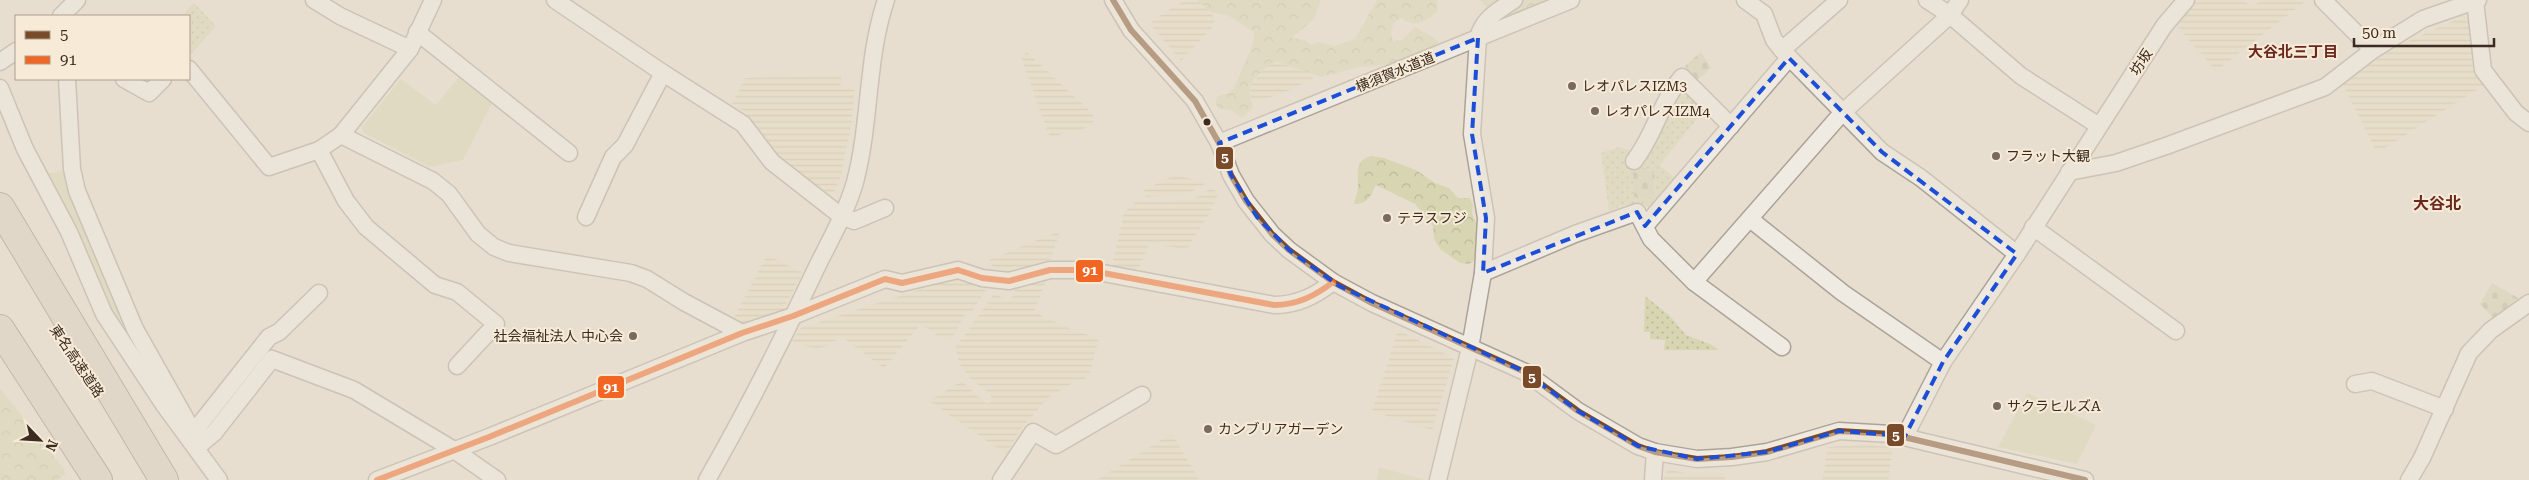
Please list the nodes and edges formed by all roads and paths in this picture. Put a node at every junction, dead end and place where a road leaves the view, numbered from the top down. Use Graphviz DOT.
graph roads {
  1 [pos="77,0"];
  2 [pos="314,0"];
  3 [pos="433,0"];
  4 [pos="886,0"];
  5 [pos="1113,0"];
  6 [pos="1514,0"];
  7 [pos="1571,0"];
  8 [pos="1745,0"];
  9 [pos="1839,0"];
  10 [pos="1927,0"];
  11 [pos="1960,0"];
  12 [pos="2186,0"];
  13 [pos="2323,0"];
  14 [pos="2477,0"];
  15 [pos="566,3"];
  16 [pos="62,15"];
  17 [pos="1950,15"];
  18 [pos="417,32"];
  19 [pos="1478,38"];
  20 [pos="410,48"];
  21 [pos="2373,50"];
  22 [pos="15,51"];
  23 [pos="1786,54"];
  24 [pos="0,62"];
  25 [pos="190,70"];
  26 [pos="663,74"];
  27 [pos="67,80"];
  28 [pos="126,80"];
  29 [pos="162,80"];
  30 [pos="0,88"];
  31 [pos="1842,113"];
  32 [pos="2529,123"];
  33 [pos="1731,126"];
  34 [pos="2099,126"];
  35 [pos="340,135"];
  36 [pos="1219,143"];
  37 [pos="319,150"];
  38 [pos="569,153"];
  39 [pos="1634,161"];
  40 [pos="2069,172"];
  41 [pos="0,207"];
  42 [pos="885,208"];
  43 [pos="841,216"];
  44 [pos="586,217"];
  45 [pos="1750,219"];
  46 [pos="1645,226"];
  47 [pos="2033,227"];
  48 [pos="0,242"];
  49 [pos="2017,254"];
  50 [pos="1483,273"];
  51 [pos="1333,282"];
  52 [pos="1694,282"];
  53 [pos="319,293"];
  54 [pos="2529,303"];
  55 [pos="793,316"];
  56 [pos="0,329"];
  57 [pos="2176,331"];
  58 [pos="742,333"];
  59 [pos="1782,347"];
  60 [pos="1470,348"];
  61 [pos="0,358"];
  62 [pos="1944,362"];
  63 [pos="457,366"];
  64 [pos="2355,384"];
  65 [pos="1142,396"];
  66 [pos="2445,409"];
  67 [pos="1905,436"];
  68 [pos="193,442"];
  69 [pos="454,450"];
  70 [pos="1655,452"];
  71 [pos="97,480"];
  72 [pos="156,480"];
  73 [pos="164,480"];
  74 [pos="220,480"];
  75 [pos="377,480"];
  76 [pos="497,480"];
  77 [pos="707,480"];
  78 [pos="1001,480"];
  79 [pos="1438,480"];
  80 [pos="1653,480"];
  81 [pos="2086,480"];
  82 [pos="2409,480"];
  1 -- 16 [label="street"];
  2 -- 20 [label="street"];
  3 -- 18 [label="street"];
  4 -- 43 [label="street"];
  5 -- 36 [label="street"];
  6 -- 19 [label="street"];
  7 -- 19 [label="street, 横須賀水道道"];
  8 -- 23 [label="street"];
  9 -- 23 [label="street"];
  10 -- 17 [label="street"];
  11 -- 17 [label="street"];
  12 -- 34 [label="street, 坊坂"];
  13 -- 21 [label="street"];
  14 -- 21 [label="street"];
  14 -- 32 [label="street"];
  15 -- 26 [label="street"];
  17 -- 31 [label="street"];
  17 -- 34 [label="street"];
  18 -- 20 [label="street"];
  18 -- 38 [label="street"];
  19 -- 36 [label="street, 横須賀水道道"];
  19 -- 50 [label="street"];
  20 -- 35 [label="street"];
  21 -- 40 [label="street"];
  22 -- 24 [label="street"];
  23 -- 31 [label="street"];
  23 -- 33 [label="street"];
  25 -- 37 [label="street"];
  26 -- 43 [label="street"];
  26 -- 44 [label="street"];
  27 -- 68 [label="street"];
  28 -- 29 [label="street"];
  30 -- 68 [label="street"];
  31 -- 45 [label="street"];
  31 -- 49 [label="street"];
  33 -- 39 [label="street"];
  33 -- 46 [label="street"];
  34 -- 40 [label="street, 坊坂"];
  35 -- 37 [label="street"];
  35 -- 58 [label="street"];
  36 -- 51 [label="street"];
  37 -- 63 [label="street"];
  40 -- 47 [label="street, 坊坂"];
  41 -- 73 [label="highway"];
  42 -- 43 [label="street"];
  43 -- 55 [label="street"];
  45 -- 52 [label="street"];
  45 -- 62 [label="street"];
  46 -- 50 [label="street"];
  46 -- 52 [label="street"];
  47 -- 49 [label="street, 坊坂"];
  47 -- 57 [label="street"];
  48 -- 72 [label="highway, 東名高速道路"];
  49 -- 62 [label="street, 坊坂"];
  50 -- 60 [label="street"];
  51 -- 55 [label="street"];
  51 -- 60 [label="street"];
  52 -- 59 [label="street"];
  53 -- 68 [label="street"];
  54 -- 66 [label="street"];
  55 -- 58 [label="street"];
  55 -- 77 [label="street"];
  56 -- 71 [label="highway"];
  58 -- 69 [label="street"];
  60 -- 70 [label="street"];
  60 -- 79 [label="street"];
  61 -- 71 [label="highway"];
  62 -- 67 [label="street, 坊坂"];
  64 -- 66 [label="street"];
  65 -- 78 [label="street"];
  66 -- 82 [label="street"];
  67 -- 70 [label="street"];
  67 -- 81 [label="street"];
  68 -- 69 [label="street"];
  68 -- 74 [label="street"];
  69 -- 75 [label="street"];
  69 -- 76 [label="street"];
  70 -- 80 [label="street"];
}
